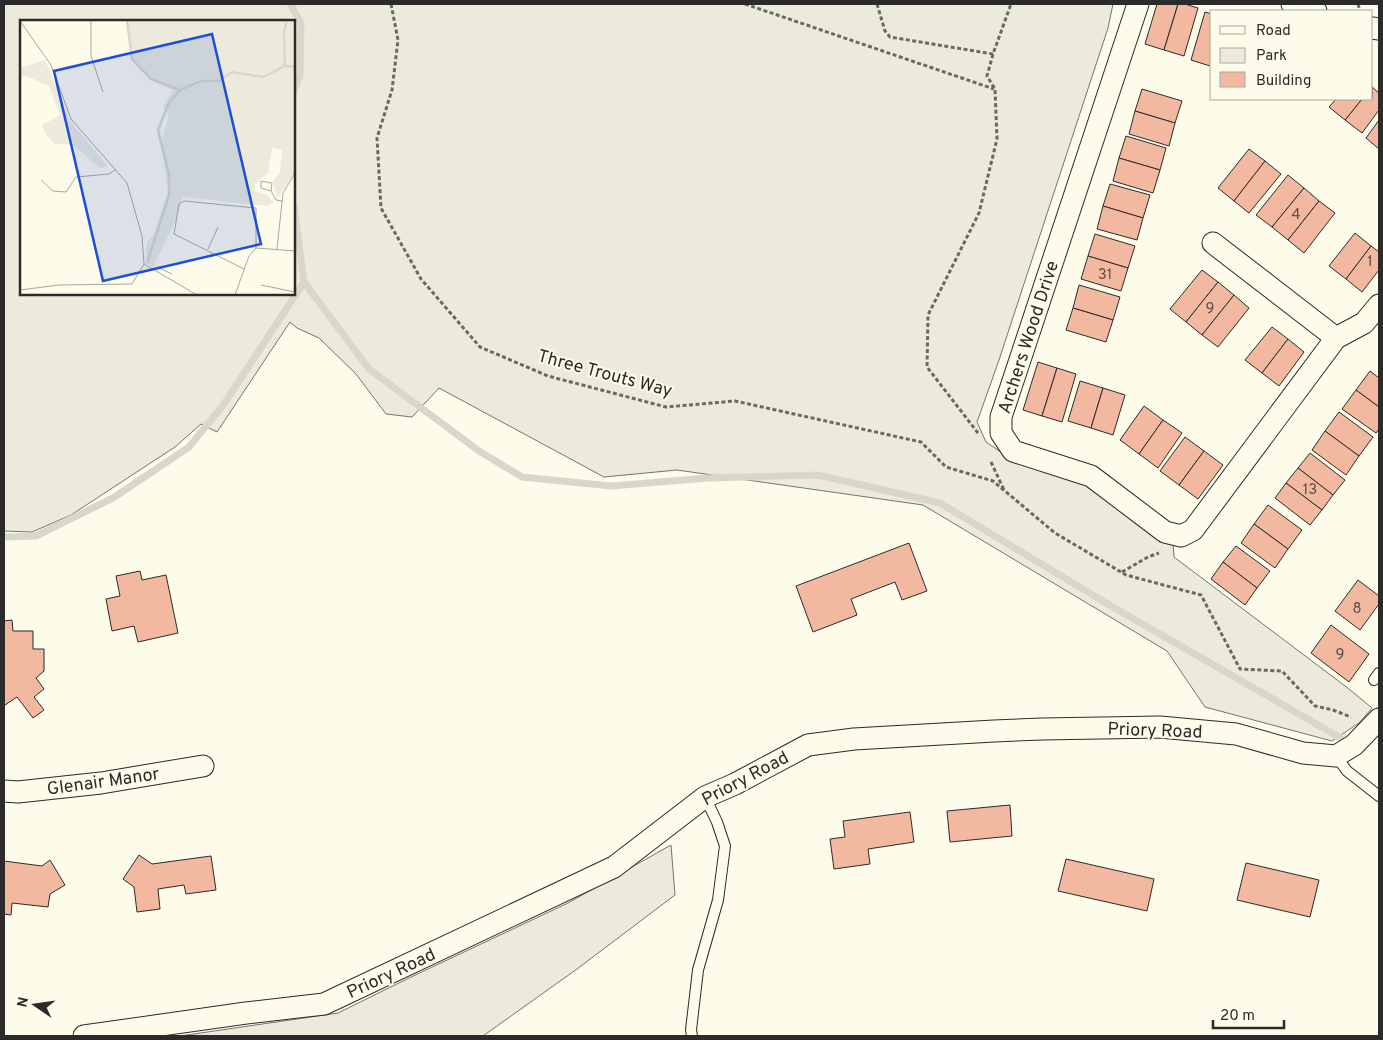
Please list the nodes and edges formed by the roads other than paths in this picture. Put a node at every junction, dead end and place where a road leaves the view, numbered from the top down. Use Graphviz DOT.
graph roads {
  1 [pos="1138,4"];
  2 [pos="1292,4"];
  3 [pos="1313,10"];
  4 [pos="1213,243"];
  5 [pos="1379,304"];
  6 [pos="1336,338"];
  7 [pos="1376,723"];
  8 [pos="1336,756"];
  9 [pos="202,766"];
  10 [pos="4,791"];
  11 [pos="1379,796"];
  12 [pos="704,797"];
  13 [pos="84,1036"];
  14 [pos="692,1036"];
  1 -- 6 [label="street, Archers Wood Drive"];
  2 -- 3 [label="street"];
  4 -- 6 [label="street"];
  5 -- 6 [label="street"];
  7 -- 8 [label="street"];
  8 -- 11 [label="lane"];
  8 -- 12 [label="street, Priory Road"];
  9 -- 10 [label="street, Glenair Manor"];
  12 -- 13 [label="street, Priory Road"];
  12 -- 14 [label="lane"];
}
